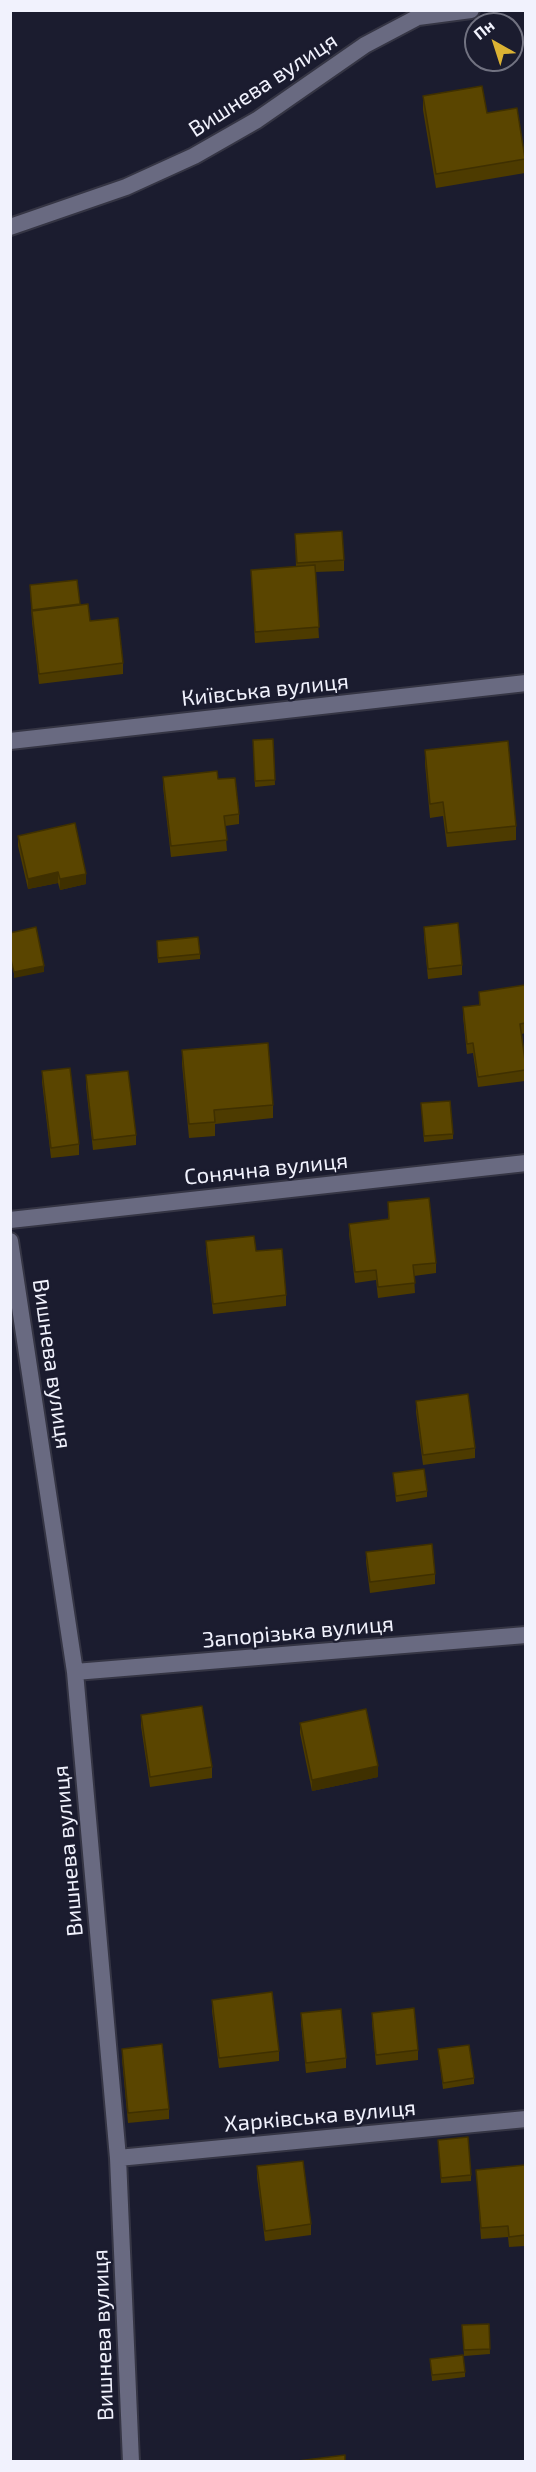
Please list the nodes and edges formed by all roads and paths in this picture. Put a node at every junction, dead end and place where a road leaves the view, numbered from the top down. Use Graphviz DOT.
graph roads {
  1 [pos="471,10"];
  2 [pos="417,14"];
  3 [pos="10,227"];
  4 [pos="525,683"];
  5 [pos="10,741"];
  6 [pos="525,1163"];
  7 [pos="10,1220"];
  8 [pos="10,1241"];
  9 [pos="525,1635"];
  10 [pos="75,1672"];
  11 [pos="525,2119"];
  12 [pos="118,2158"];
  13 [pos="131,2462"];
  1 -- 2 [label="street, Вишнева вулиця"];
  2 -- 3 [label="street, Вишнева вулиця"];
  4 -- 5 [label="street, Київська вулиця"];
  6 -- 7 [label="street, Сонячна вулиця"];
  8 -- 10 [label="street, Вишнева вулиця"];
  9 -- 10 [label="street, Запорізька вулиця"];
  10 -- 12 [label="street, Вишнева вулиця"];
  11 -- 12 [label="street, Харківська вулиця"];
  12 -- 13 [label="street, Вишнева вулиця"];
}
